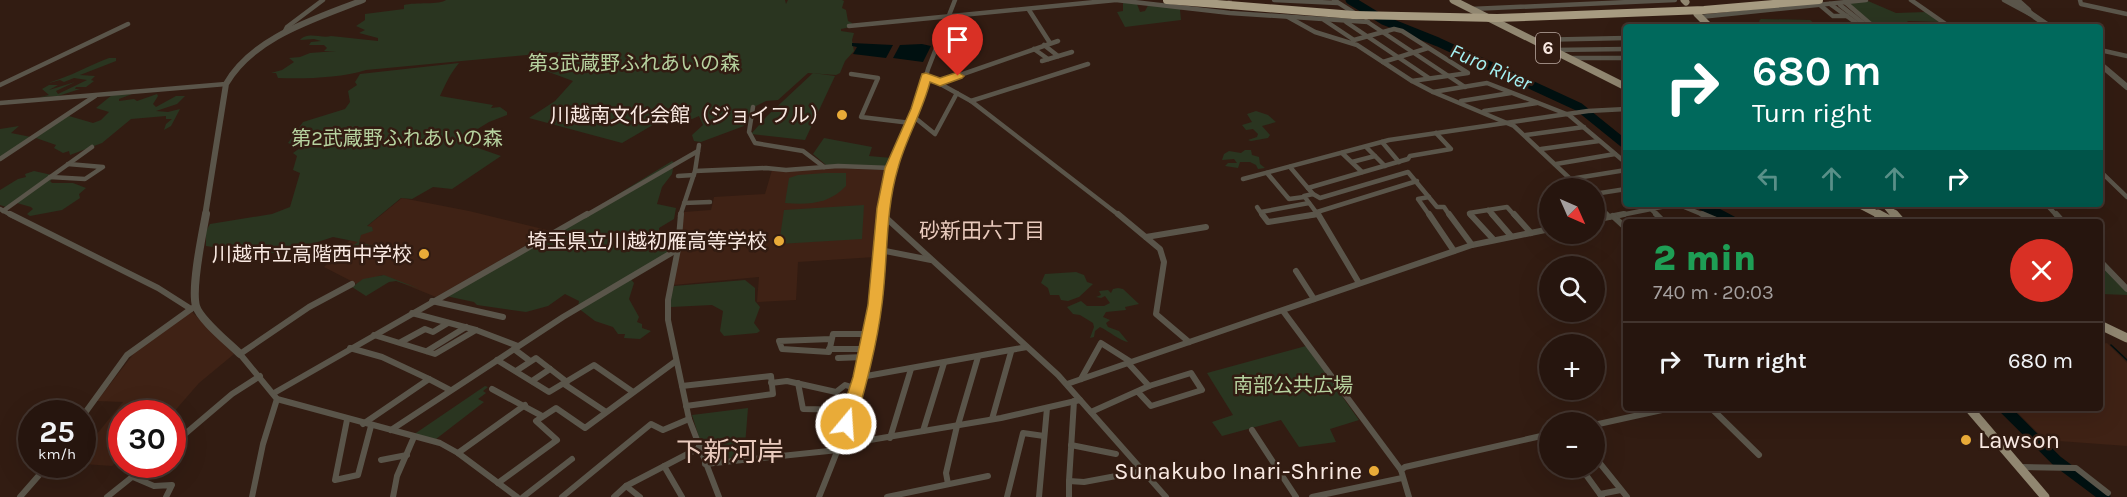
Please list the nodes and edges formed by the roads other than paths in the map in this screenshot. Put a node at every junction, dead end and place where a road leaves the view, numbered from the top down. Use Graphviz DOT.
graph roads {
  1 [pos="323,0"];
  2 [pos="363,0"];
  3 [pos="955,0"];
  4 [pos="1116,0"];
  5 [pos="1123,0"];
  6 [pos="1167,0"];
  7 [pos="1203,0"];
  8 [pos="1274,0"];
  9 [pos="1453,0"];
  10 [pos="1675,0"];
  11 [pos="1770,0"];
  12 [pos="1866,0"];
  13 [pos="1911,0"];
  14 [pos="2004,0"];
  15 [pos="2011,0"];
  16 [pos="2018,0"];
  17 [pos="2080,0"];
  18 [pos="1336,1"];
  19 [pos="1091,2"];
  20 [pos="1819,2"];
  21 [pos="1830,3"];
  22 [pos="1842,4"];
  23 [pos="1470,9"];
  24 [pos="1029,10"];
  25 [pos="2028,12"];
  26 [pos="1350,13"];
  27 [pos="2127,14"];
  28 [pos="1699,15"];
  29 [pos="1848,16"];
  30 [pos="948,17"];
  31 [pos="1288,17"];
  32 [pos="1314,19"];
  33 [pos="1324,20"];
  34 [pos="1344,21"];
  35 [pos="1368,22"];
  36 [pos="1300,23"];
  37 [pos="128,24"];
  38 [pos="1707,24"];
  39 [pos="1858,24"];
  40 [pos="1865,24"];
  41 [pos="1870,24"];
  42 [pos="1946,24"];
  43 [pos="2046,24"];
  44 [pos="849,26"];
  45 [pos="1383,32"];
  46 [pos="284,33"];
  47 [pos="1367,36"];
  48 [pos="1623,38"];
  49 [pos="1354,40"];
  50 [pos="1532,40"];
  51 [pos="1058,41"];
  52 [pos="1348,42"];
  53 [pos="1050,43"];
  54 [pos="1044,45"];
  55 [pos="1428,48"];
  56 [pos="1034,49"];
  57 [pos="1615,49"];
  58 [pos="1623,49"];
  59 [pos="1553,50"];
  60 [pos="2103,51"];
  61 [pos="1072,52"];
  62 [pos="1414,52"];
  63 [pos="1058,56"];
  64 [pos="2127,56"];
  65 [pos="1398,57"];
  66 [pos="1569,58"];
  67 [pos="1623,58"];
  68 [pos="1048,59"];
  69 [pos="1042,61"];
  70 [pos="1383,62"];
  71 [pos="1088,64"];
  72 [pos="2103,67"];
  73 [pos="2103,70"];
  74 [pos="2107,70"];
  75 [pos="851,74"];
  76 [pos="1449,75"];
  77 [pos="926,76"];
  78 [pos="1429,78"];
  79 [pos="1412,81"];
  80 [pos="940,82"];
  81 [pos="226,84"];
  82 [pos="0,85"];
  83 [pos="1623,85"];
  84 [pos="1465,87"];
  85 [pos="2127,87"];
  86 [pos="1433,92"];
  87 [pos="957,93"];
  88 [pos="1513,93"];
  89 [pos="96,95"];
  90 [pos="971,101"];
  91 [pos="1458,102"];
  92 [pos="0,103"];
  93 [pos="1539,103"];
  94 [pos="753,107"];
  95 [pos="1623,109"];
  96 [pos="1482,111"];
  97 [pos="1566,114"];
  98 [pos="912,120"];
  99 [pos="1508,123"];
  100 [pos="1584,128"];
  101 [pos="1436,133"];
  102 [pos="1526,135"];
  103 [pos="1599,141"];
  104 [pos="1382,142"];
  105 [pos="92,147"];
  106 [pos="1366,147"];
  107 [pos="1541,149"];
  108 [pos="1342,153"];
  109 [pos="1616,154"];
  110 [pos="1376,156"];
  111 [pos="0,159"];
  112 [pos="1623,160"];
  113 [pos="1352,162"];
  114 [pos="1399,162"];
  115 [pos="68,164"];
  116 [pos="1556,164"];
  117 [pos="1385,166"];
  118 [pos="824,167"];
  119 [pos="1290,167"];
  120 [pos="891,168"];
  121 [pos="1623,170"];
  122 [pos="1362,172"];
  123 [pos="695,173"];
  124 [pos="1267,173"];
  125 [pos="2103,174"];
  126 [pos="678,176"];
  127 [pos="50,177"];
  128 [pos="1569,178"];
  129 [pos="1576,178"];
  130 [pos="1243,179"];
  131 [pos="1417,181"];
  132 [pos="1364,185"];
  133 [pos="1308,188"];
  134 [pos="1623,189"];
  135 [pos="1605,192"];
  136 [pos="1313,194"];
  137 [pos="1375,194"];
  138 [pos="2126,195"];
  139 [pos="1304,197"];
  140 [pos="1429,197"];
  141 [pos="710,202"];
  142 [pos="684,203"];
  143 [pos="1309,203"];
  144 [pos="1662,207"];
  145 [pos="1684,207"];
  146 [pos="1864,207"];
  147 [pos="1888,207"];
  148 [pos="2049,207"];
  149 [pos="1259,209"];
  150 [pos="1652,209"];
  151 [pos="2,210"];
  152 [pos="1488,210"];
  153 [pos="1605,211"];
  154 [pos="1318,213"];
  155 [pos="883,215"];
  156 [pos="1611,216"];
  157 [pos="1605,217"];
  158 [pos="1660,219"];
  159 [pos="1715,219"];
  160 [pos="1887,219"];
  161 [pos="1899,219"];
  162 [pos="2060,219"];
  163 [pos="1623,226"];
  164 [pos="1206,227"];
  165 [pos="1539,231"];
  166 [pos="1531,233"];
  167 [pos="1511,236"];
  168 [pos="1146,237"];
  169 [pos="1493,239"];
  170 [pos="1472,245"];
  171 [pos="678,249"];
  172 [pos="880,250"];
  173 [pos="1454,251"];
  174 [pos="932,260"];
  175 [pos="2103,264"];
  176 [pos="1296,271"];
  177 [pos="352,284"];
  178 [pos="1359,284"];
  179 [pos="2127,289"];
  180 [pos="1314,300"];
  181 [pos="432,302"];
  182 [pos="193,307"];
  183 [pos="1283,311"];
  184 [pos="412,313"];
  185 [pos="503,317"];
  186 [pos="448,323"];
  187 [pos="2103,326"];
  188 [pos="465,327"];
  189 [pos="476,330"];
  190 [pos="869,333"];
  191 [pos="374,335"];
  192 [pos="2127,338"];
  193 [pos="831,339"];
  194 [pos="401,342"];
  195 [pos="1189,342"];
  196 [pos="516,347"];
  197 [pos="1027,347"];
  198 [pos="350,348"];
  199 [pos="829,349"];
  200 [pos="867,349"];
  201 [pos="427,351"];
  202 [pos="1011,352"];
  203 [pos="240,354"];
  204 [pos="865,357"];
  205 [pos="978,357"];
  206 [pos="838,358"];
  207 [pos="497,360"];
  208 [pos="530,361"];
  209 [pos="676,361"];
  210 [pos="1130,362"];
  211 [pos="944,363"];
  212 [pos="550,369"];
  213 [pos="911,369"];
  214 [pos="516,371"];
  215 [pos="260,376"];
  216 [pos="861,377"];
  217 [pos="429,379"];
  218 [pos="1081,379"];
  219 [pos="532,381"];
  220 [pos="566,383"];
  221 [pos="771,383"];
  222 [pos="798,383"];
  223 [pos="1067,384"];
  224 [pos="682,386"];
  225 [pos="1149,386"];
  226 [pos="492,389"];
  227 [pos="858,389"];
  228 [pos="450,390"];
  229 [pos="633,392"];
  230 [pos="1138,392"];
  231 [pos="275,396"];
  232 [pos="94,400"];
  233 [pos="1077,401"];
  234 [pos="525,405"];
  235 [pos="686,406"];
  236 [pos="1047,408"];
  237 [pos="851,410"];
  238 [pos="1657,411"];
  239 [pos="1714,411"];
  240 [pos="1972,411"];
  241 [pos="606,412"];
  242 [pos="1091,412"];
  243 [pos="542,416"];
  244 [pos="689,419"];
  245 [pos="992,419"];
  246 [pos="347,420"];
  247 [pos="1605,423"];
  248 [pos="363,424"];
  249 [pos="371,426"];
  250 [pos="957,426"];
  251 [pos="391,430"];
  252 [pos="1252,430"];
  253 [pos="923,431"];
  254 [pos="186,433"];
  255 [pos="1044,436"];
  256 [pos="1539,436"];
  257 [pos="414,437"];
  258 [pos="890,438"];
  259 [pos="1071,445"];
  260 [pos="699,448"];
  261 [pos="839,448"];
  262 [pos="458,453"];
  263 [pos="1116,454"];
  264 [pos="407,455"];
  265 [pos="1759,455"];
  266 [pos="572,459"];
  267 [pos="381,460"];
  268 [pos="705,464"];
  269 [pos="664,466"];
  270 [pos="2019,467"];
  271 [pos="1401,470"];
  272 [pos="1605,470"];
  273 [pos="1143,471"];
  274 [pos="988,476"];
  275 [pos="37,478"];
  276 [pos="132,478"];
  277 [pos="135,478"];
  278 [pos="1402,478"];
  279 [pos="1588,478"];
  280 [pos="1069,481"];
  281 [pos="498,483"];
  282 [pos="948,484"];
  283 [pos="626,486"];
  284 [pos="1621,490"];
  285 [pos="2108,493"];
  286 [pos="1601,495"];
  287 [pos="20,497"];
  288 [pos="107,497"];
  289 [pos="166,497"];
  290 [pos="252,497"];
  291 [pos="393,497"];
  292 [pos="517,497"];
  293 [pos="523,497"];
  294 [pos="562,497"];
  295 [pos="614,497"];
  296 [pos="640,497"];
  297 [pos="682,497"];
  298 [pos="719,497"];
  299 [pos="819,497"];
  300 [pos="887,497"];
  301 [pos="1007,497"];
  302 [pos="1039,497"];
  303 [pos="1070,497"];
  304 [pos="1166,497"];
  305 [pos="1296,497"];
  306 [pos="1316,497"];
  307 [pos="1409,497"];
  308 [pos="1627,497"];
  309 [pos="2045,497"];
  1 -- 46 [label="street"];
  2 -- 46 [label="street"];
  3 -- 30 [label="street"];
  4 -- 5 [label="street"];
  4 -- 19 [label="street"];
  5 -- 31 [label="street"];
  6 -- 26 [label="highway"];
  7 -- 26 [label="highway"];
  8 -- 18 [label="street"];
  9 -- 23 [label="main road, 6"];
  10 -- 23 [label="street"];
  11 -- 26 [label="highway"];
  12 -- 22 [label="street"];
  13 -- 42 [label="street"];
  14 -- 25 [label="street"];
  15 -- 25 [label="street"];
  16 -- 25 [label="street"];
  17 -- 27 [label="street"];
  18 -- 35 [label="street"];
  19 -- 24 [label="street"];
  20 -- 21 [label="street"];
  20 -- 26 [label="highway, bridge"];
  20 -- 28 [label="street"];
  20 -- 29 [label="street"];
  21 -- 22 [label="street"];
  21 -- 29 [label="street"];
  22 -- 40 [label="street"];
  22 -- 41 [label="street"];
  23 -- 50 [label="main road, 6"];
  24 -- 30 [label="street"];
  24 -- 53 [label="street"];
  25 -- 43 [label="street"];
  28 -- 38 [label="main road"];
  29 -- 39 [label="street"];
  30 -- 44 [label="street"];
  30 -- 77 [label="street"];
  31 -- 32 [label="street"];
  31 -- 36 [label="street"];
  32 -- 33 [label="street"];
  32 -- 36 [label="street"];
  33 -- 34 [label="street"];
  33 -- 49 [label="street"];
  34 -- 35 [label="street"];
  34 -- 47 [label="street"];
  35 -- 45 [label="street"];
  36 -- 52 [label="street"];
  37 -- 82 [label="street"];
  45 -- 47 [label="street"];
  45 -- 55 [label="street"];
  45 -- 62 [label="street"];
  46 -- 81 [label="street"];
  47 -- 49 [label="street"];
  47 -- 65 [label="street"];
  48 -- 50 [label="street"];
  49 -- 52 [label="street"];
  50 -- 59 [label="main road, 6"];
  51 -- 53 [label="street"];
  52 -- 70 [label="street"];
  53 -- 54 [label="street"];
  54 -- 56 [label="street"];
  54 -- 63 [label="street"];
  55 -- 62 [label="street"];
  55 -- 76 [label="street"];
  56 -- 68 [label="street"];
  56 -- 80 [label="street"];
  57 -- 58 [label="street"];
  57 -- 59 [label="street"];
  57 -- 67 [label="street"];
  59 -- 66 [label="main road, 6"];
  60 -- 64 [label="street"];
  61 -- 63 [label="street"];
  62 -- 65 [label="street"];
  62 -- 76 [label="street"];
  63 -- 68 [label="street"];
  65 -- 70 [label="street"];
  65 -- 78 [label="street"];
  66 -- 67 [label="street"];
  66 -- 83 [label="main road, 6"];
  68 -- 69 [label="street"];
  70 -- 79 [label="street"];
  71 -- 90 [label="street"];
  72 -- 74 [label="street"];
  73 -- 74 [label="street"];
  74 -- 85 [label="street"];
  75 -- 98 [label="street"];
  76 -- 78 [label="street"];
  76 -- 84 [label="street"];
  77 -- 80 [label="street"];
  77 -- 98 [label="street"];
  78 -- 79 [label="street"];
  79 -- 86 [label="street"];
  80 -- 87 [label="street"];
  81 -- 89 [label="street"];
  81 -- 182 [label="street"];
  84 -- 86 [label="street"];
  84 -- 88 [label="street"];
  86 -- 91 [label="street"];
  87 -- 90 [label="street"];
  87 -- 98 [label="street"];
  88 -- 91 [label="street"];
  88 -- 93 [label="street"];
  89 -- 92 [label="street"];
  89 -- 111 [label="street"];
  90 -- 168 [label="street"];
  91 -- 96 [label="street"];
  93 -- 96 [label="street"];
  93 -- 97 [label="street"];
  94 -- 118 [label="street"];
  95 -- 97 [label="street"];
  96 -- 99 [label="street"];
  97 -- 99 [label="street"];
  97 -- 100 [label="street"];
  98 -- 120 [label="street"];
  99 -- 101 [label="street"];
  99 -- 102 [label="street"];
  100 -- 102 [label="street"];
  100 -- 103 [label="street"];
  101 -- 104 [label="street"];
  101 -- 114 [label="street"];
  102 -- 107 [label="street"];
  103 -- 107 [label="street"];
  103 -- 109 [label="street"];
  104 -- 106 [label="street"];
  104 -- 114 [label="street"];
  105 -- 115 [label="street"];
  106 -- 108 [label="street"];
  106 -- 110 [label="street"];
  107 -- 116 [label="street"];
  108 -- 113 [label="street"];
  108 -- 119 [label="street"];
  109 -- 112 [label="street"];
  109 -- 116 [label="street"];
  110 -- 113 [label="street"];
  110 -- 117 [label="street"];
  113 -- 122 [label="street"];
  114 -- 117 [label="street"];
  115 -- 127 [label="street"];
  115 -- 127 [label="street"];
  116 -- 128 [label="street"];
  117 -- 122 [label="street"];
  118 -- 120 [label="street"];
  118 -- 123 [label="street"];
  119 -- 124 [label="street"];
  119 -- 133 [label="street"];
  120 -- 155 [label="street"];
  121 -- 129 [label="street"];
  122 -- 133 [label="street"];
  123 -- 126 [label="street"];
  123 -- 142 [label="street"];
  123 -- 181 [label="street"];
  124 -- 130 [label="street"];
  124 -- 139 [label="street"];
  125 -- 138 [label="street"];
  127 -- 151 [label="street"];
  131 -- 132 [label="street"];
  131 -- 137 [label="street"];
  131 -- 140 [label="street"];
  132 -- 136 [label="street"];
  132 -- 137 [label="street"];
  133 -- 136 [label="street"];
  134 -- 135 [label="street"];
  136 -- 139 [label="street"];
  137 -- 154 [label="street"];
  139 -- 143 [label="street"];
  140 -- 170 [label="street"];
  140 -- 173 [label="street"];
  141 -- 142 [label="street"];
  142 -- 171 [label="street"];
  143 -- 149 [label="street"];
  143 -- 154 [label="street"];
  144 -- 150 [label="street"];
  145 -- 159 [label="street"];
  146 -- 160 [label="main road"];
  147 -- 161 [label="main road"];
  148 -- 162 [label="street"];
  149 -- 154 [label="street"];
  150 -- 156 [label="street"];
  150 -- 158 [label="street"];
  151 -- 182 [label="street"];
  152 -- 166 [label="street"];
  152 -- 167 [label="street"];
  152 -- 169 [label="street"];
  153 -- 156 [label="street"];
  154 -- 178 [label="street"];
  155 -- 172 [label="street"];
  155 -- 174 [label="street"];
  156 -- 157 [label="street"];
  156 -- 163 [label="street"];
  164 -- 168 [label="street"];
  165 -- 166 [label="street"];
  166 -- 167 [label="street"];
  167 -- 169 [label="street"];
  168 -- 195 [label="street"];
  169 -- 170 [label="street"];
  170 -- 173 [label="street"];
  171 -- 196 [label="street"];
  171 -- 209 [label="street"];
  172 -- 174 [label="street"];
  172 -- 190 [label="street"];
  173 -- 178 [label="street"];
  174 -- 197 [label="street"];
  175 -- 179 [label="street"];
  176 -- 180 [label="street"];
  177 -- 203 [label="street"];
  178 -- 180 [label="street"];
  180 -- 183 [label="street"];
  181 -- 184 [label="street"];
  181 -- 185 [label="street"];
  182 -- 203 [label="street"];
  182 -- 232 [label="street"];
  183 -- 195 [label="street"];
  183 -- 271 [label="street"];
  184 -- 186 [label="street"];
  184 -- 191 [label="street"];
  186 -- 188 [label="street"];
  186 -- 194 [label="street"];
  187 -- 192 [label="main road"];
  188 -- 189 [label="street"];
  188 -- 201 [label="street"];
  189 -- 196 [label="street"];
  189 -- 201 [label="street"];
  190 -- 193 [label="street"];
  190 -- 200 [label="street"];
  191 -- 194 [label="street"];
  191 -- 198 [label="street"];
  193 -- 199 [label="street"];
  193 -- 199 [label="street"];
  194 -- 201 [label="street"];
  195 -- 210 [label="street"];
  196 -- 207 [label="street"];
  196 -- 208 [label="street"];
  197 -- 202 [label="street"];
  197 -- 223 [label="street"];
  198 -- 217 [label="street"];
  198 -- 231 [label="street"];
  199 -- 200 [label="street"];
  200 -- 204 [label="street"];
  202 -- 205 [label="street"];
  202 -- 245 [label="street"];
  203 -- 215 [label="street"];
  204 -- 206 [label="street"];
  204 -- 216 [label="street"];
  205 -- 211 [label="street"];
  205 -- 250 [label="street"];
  207 -- 214 [label="street"];
  207 -- 228 [label="street"];
  208 -- 212 [label="street"];
  208 -- 214 [label="street"];
  209 -- 224 [label="street"];
  209 -- 229 [label="street"];
  210 -- 218 [label="street"];
  210 -- 218 [label="street"];
  210 -- 225 [label="street"];
  211 -- 213 [label="street"];
  211 -- 253 [label="street"];
  212 -- 219 [label="street"];
  212 -- 220 [label="street"];
  213 -- 216 [label="street"];
  213 -- 258 [label="street"];
  214 -- 219 [label="street"];
  215 -- 231 [label="street"];
  215 -- 254 [label="street"];
  216 -- 227 [label="street"];
  217 -- 228 [label="street"];
  217 -- 248 [label="street"];
  218 -- 223 [label="street"];
  219 -- 220 [label="street"];
  220 -- 229 [label="street"];
  220 -- 241 [label="street"];
  221 -- 222 [label="street"];
  221 -- 224 [label="street"];
  221 -- 235 [label="street"];
  222 -- 227 [label="street"];
  222 -- 237 [label="street"];
  223 -- 233 [label="street"];
  224 -- 235 [label="street"];
  225 -- 230 [label="street"];
  225 -- 230 [label="street"];
  226 -- 234 [label="street"];
  227 -- 237 [label="street"];
  228 -- 251 [label="street"];
  229 -- 241 [label="street"];
  230 -- 242 [label="street"];
  231 -- 246 [label="street"];
  231 -- 290 [label="street"];
  233 -- 236 [label="street"];
  233 -- 242 [label="street"];
  233 -- 259 [label="street"];
  234 -- 243 [label="street"];
  234 -- 262 [label="street"];
  235 -- 244 [label="street"];
  236 -- 245 [label="street"];
  236 -- 255 [label="street"];
  237 -- 261 [label="street"];
  238 -- 247 [label="street"];
  239 -- 265 [label="street"];
  240 -- 270 [label="main road"];
  241 -- 243 [label="street"];
  242 -- 273 [label="street"];
  243 -- 281 [label="street"];
  244 -- 260 [label="street"];
  244 -- 294 [label="street"];
  245 -- 250 [label="street"];
  246 -- 248 [label="street"];
  246 -- 249 [label="street"];
  248 -- 249 [label="street"];
  249 -- 251 [label="street"];
  250 -- 253 [label="street"];
  250 -- 282 [label="street"];
  251 -- 257 [label="street"];
  252 -- 305 [label="street"];
  253 -- 258 [label="street"];
  255 -- 301 [label="street"];
  255 -- 302 [label="street"];
  256 -- 271 [label="street"];
  257 -- 262 [label="street"];
  257 -- 264 [label="street"];
  258 -- 261 [label="street"];
  259 -- 263 [label="street"];
  259 -- 280 [label="street"];
  260 -- 268 [label="street"];
  260 -- 269 [label="street"];
  261 -- 268 [label="street"];
  261 -- 299 [label="street"];
  262 -- 281 [label="street"];
  264 -- 267 [label="street"];
  264 -- 291 [label="street"];
  266 -- 293 [label="street"];
  268 -- 298 [label="street"];
  269 -- 283 [label="street"];
  269 -- 297 [label="street"];
  270 -- 285 [label="street"];
  270 -- 309 [label="main road"];
  271 -- 278 [label="street"];
  272 -- 284 [label="street"];
  273 -- 280 [label="street"];
  273 -- 304 [label="street"];
  274 -- 282 [label="street"];
  275 -- 287 [label="street"];
  276 -- 288 [label="street"];
  277 -- 289 [label="street"];
  278 -- 306 [label="street"];
  278 -- 307 [label="street"];
  279 -- 286 [label="street"];
  280 -- 303 [label="street"];
  281 -- 292 [label="street"];
  282 -- 300 [label="street"];
  283 -- 295 [label="street"];
  283 -- 296 [label="street"];
  284 -- 286 [label="street"];
  284 -- 308 [label="street"];
}
